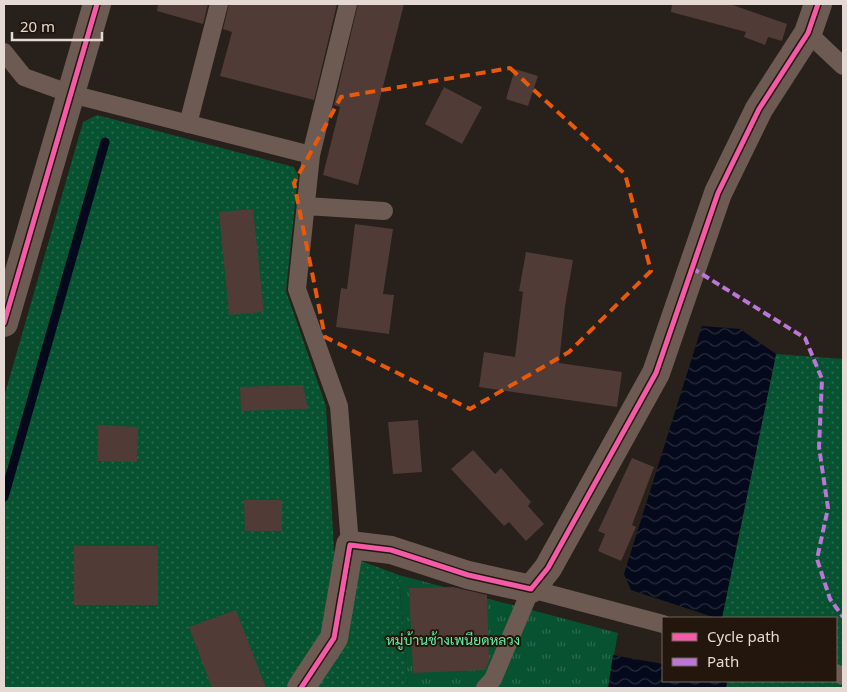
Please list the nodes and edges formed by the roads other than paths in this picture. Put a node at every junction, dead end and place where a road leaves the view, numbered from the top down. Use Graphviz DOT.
graph roads {
  1 [pos="97,4"];
  2 [pos="219,4"];
  3 [pos="348,4"];
  4 [pos="818,4"];
  5 [pos="808,32"];
  6 [pos="4,52"];
  7 [pos="843,66"];
  8 [pos="71,94"];
  9 [pos="188,124"];
  10 [pos="311,155"];
  11 [pos="306,206"];
  12 [pos="384,211"];
  13 [pos="4,323"];
  14 [pos="350,545"];
  15 [pos="530,589"];
  16 [pos="662,624"];
  17 [pos="301,688"];
  18 [pos="485,688"];
  1 -- 8 [label="street"];
  2 -- 9 [label="lane"];
  3 -- 10 [label="lane"];
  4 -- 5 [label="street"];
  5 -- 7 [label="lane"];
  5 -- 15 [label="street"];
  6 -- 8 [label="lane"];
  8 -- 9 [label="lane"];
  8 -- 13 [label="street"];
  9 -- 10 [label="lane"];
  10 -- 11 [label="lane"];
  11 -- 12 [label="lane"];
  11 -- 14 [label="lane"];
  14 -- 15 [label="street"];
  14 -- 17 [label="street"];
  15 -- 16 [label="lane"];
  15 -- 18 [label="lane"];
}
